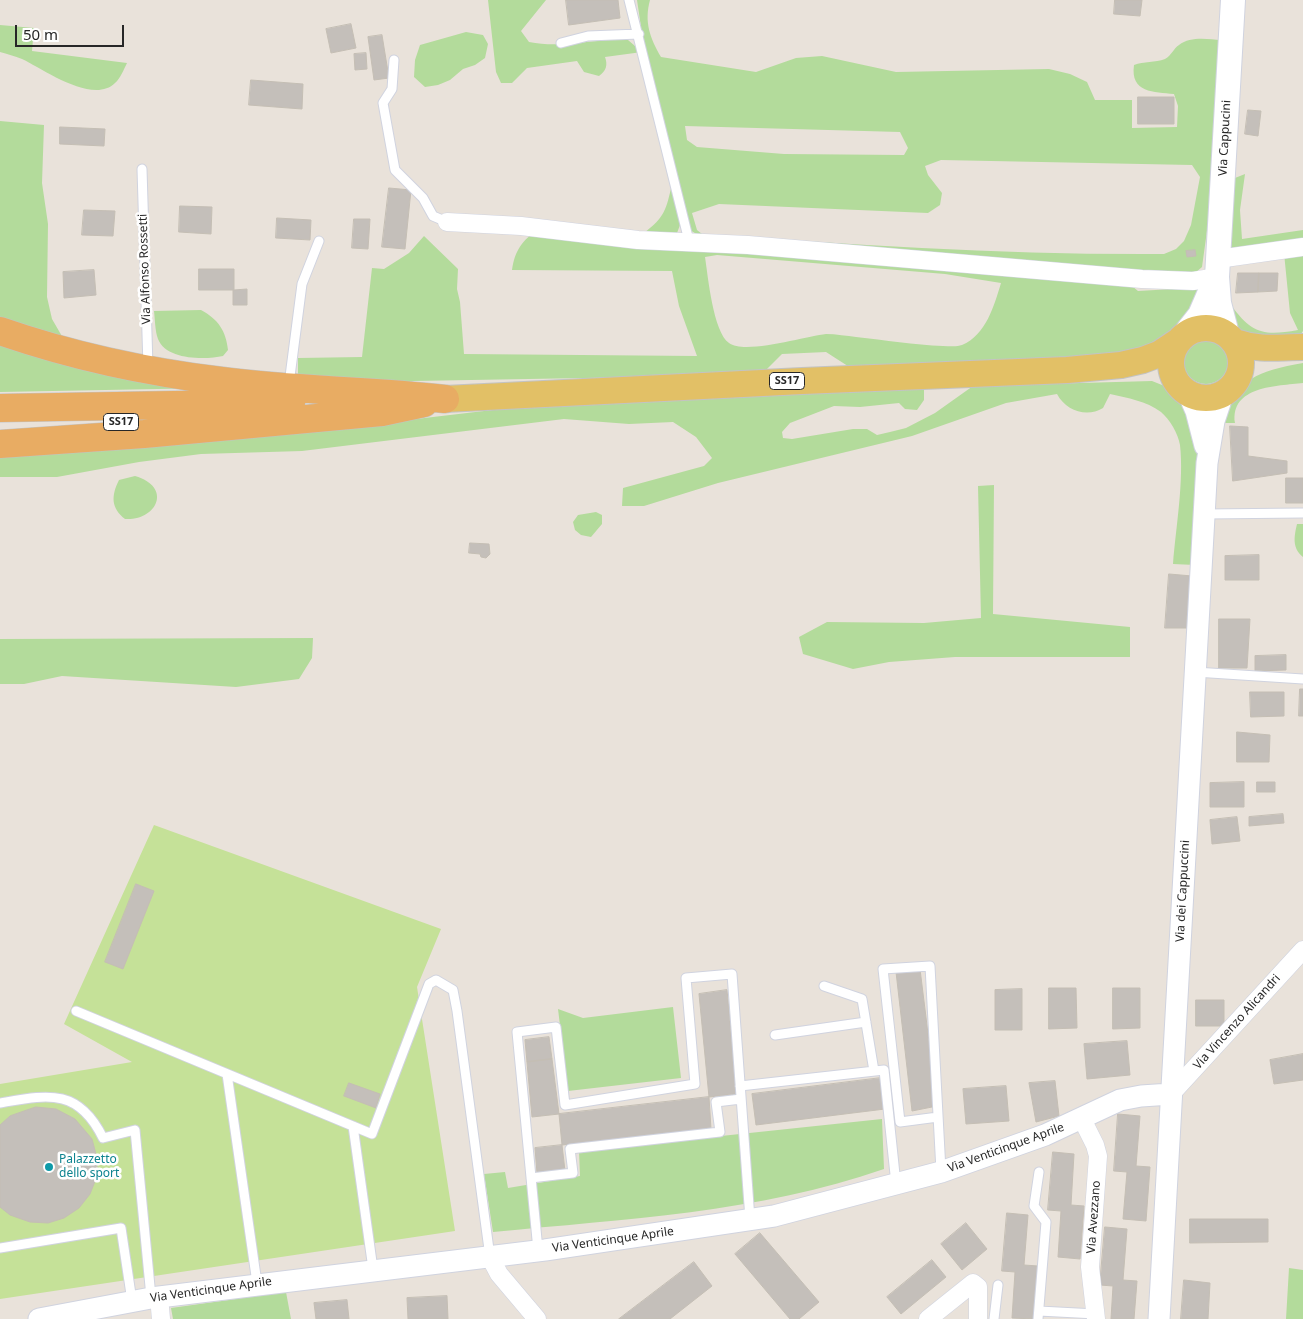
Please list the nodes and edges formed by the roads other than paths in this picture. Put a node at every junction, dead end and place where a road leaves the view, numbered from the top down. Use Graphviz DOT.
graph roads {
  1 [pos="629,0"];
  2 [pos="1233,0"];
  3 [pos="639,34"];
  4 [pos="561,43"];
  5 [pos="394,60"];
  6 [pos="142,169"];
  7 [pos="447,222"];
  8 [pos="320,241"];
  9 [pos="689,241"];
  10 [pos="1303,247"];
  11 [pos="1218,268"];
  12 [pos="0,331"];
  13 [pos="1181,338"];
  14 [pos="1231,338"];
  15 [pos="1303,347"];
  16 [pos="1303,357"];
  17 [pos="148,370"];
  18 [pos="1067,370"];
  19 [pos="1231,385"];
  20 [pos="288,387"];
  21 [pos="1182,389"];
  22 [pos="445,399"];
  23 [pos="372,402"];
  24 [pos="0,408"];
  25 [pos="0,429"];
  26 [pos="0,444"];
  27 [pos="1207,463"];
  28 [pos="1303,513"];
  29 [pos="1205,514"];
  30 [pos="1195,672"];
  31 [pos="1303,679"];
  32 [pos="1303,950"];
  33 [pos="824,986"];
  34 [pos="76,1011"];
  35 [pos="866,1022"];
  36 [pos="775,1035"];
  37 [pos="874,1071"];
  38 [pos="228,1074"];
  39 [pos="740,1086"];
  40 [pos="1172,1094"];
  41 [pos="741,1099"];
  42 [pos="0,1103"];
  43 [pos="938,1117"];
  44 [pos="1082,1119"];
  45 [pos="353,1126"];
  46 [pos="941,1172"];
  47 [pos="1039,1172"];
  48 [pos="531,1178"];
  49 [pos="896,1184"];
  50 [pos="750,1220"];
  51 [pos="0,1248"];
  52 [pos="538,1251"];
  53 [pos="490,1257"];
  54 [pos="374,1269"];
  55 [pos="257,1283"];
  56 [pos="998,1284"];
  57 [pos="148,1298"];
  58 [pos="1038,1315"];
  59 [pos="1096,1317"];
  60 [pos="38,1319"];
  61 [pos="161,1319"];
  62 [pos="537,1319"];
  63 [pos="928,1319"];
  64 [pos="978,1319"];
  65 [pos="994,1319"];
  66 [pos="1159,1319"];
  1 -- 3 [label="lane"];
  2 -- 11 [label="main road, Via Cappucini"];
  3 -- 4 [label="lane"];
  3 -- 9 [label="lane"];
  5 -- 7 [label="lane"];
  6 -- 17 [label="lane, Via Alfonso Rossetti"];
  7 -- 9 [label="street"];
  8 -- 20 [label="lane"];
  9 -- 11 [label="street"];
  10 -- 11 [label="street"];
  11 -- 13 [label="main road, Via Cappucini"];
  11 -- 14 [label="main road, Via Cappucini"];
  12 -- 17 [label="highway"];
  13 -- 14 [label="main road, SS17"];
  13 -- 18 [label="main road, SS17"];
  13 -- 21 [label="main road"];
  14 -- 15 [label="main road, SS17"];
  14 -- 19 [label="main road"];
  16 -- 19 [label="main road, SS17"];
  17 -- 20 [label="highway"];
  18 -- 21 [label="main road, SS17"];
  18 -- 22 [label="main road, SS17"];
  19 -- 21 [label="main road, SS17"];
  19 -- 27 [label="street, Via dei Cappuccini"];
  20 -- 22 [label="highway"];
  21 -- 27 [label="street, Via dei Cappuccini"];
  22 -- 23 [label="highway, SS17"];
  22 -- 26 [label="highway"];
  23 -- 24 [label="highway, SS17"];
  23 -- 25 [label="highway, SS17"];
  27 -- 29 [label="street, Via dei Cappuccini"];
  28 -- 29 [label="lane"];
  29 -- 30 [label="street, Via dei Cappuccini"];
  30 -- 31 [label="lane"];
  30 -- 40 [label="street, Via dei Cappuccini"];
  32 -- 40 [label="street, Via Vincenzo Alicandri"];
  33 -- 35 [label="lane"];
  34 -- 38 [label="lane"];
  35 -- 36 [label="lane"];
  35 -- 37 [label="lane"];
  37 -- 39 [label="lane"];
  37 -- 49 [label="lane"];
  38 -- 45 [label="lane"];
  38 -- 55 [label="lane"];
  39 -- 41 [label="lane"];
  39 -- 48 [label="lane"];
  40 -- 44 [label="street, Via Venticinque Aprile"];
  40 -- 66 [label="street, Via dei Cappuccini"];
  41 -- 48 [label="lane"];
  41 -- 50 [label="lane"];
  42 -- 57 [label="lane"];
  43 -- 43 [label="lane"];
  43 -- 46 [label="lane"];
  44 -- 46 [label="street, Via Venticinque Aprile"];
  44 -- 59 [label="street, Via Avezzano"];
  45 -- 53 [label="lane"];
  45 -- 54 [label="lane"];
  46 -- 49 [label="street, Via Venticinque Aprile"];
  47 -- 58 [label="lane"];
  48 -- 52 [label="lane"];
  49 -- 50 [label="street, Via Venticinque Aprile"];
  50 -- 52 [label="street, Via Venticinque Aprile"];
  51 -- 57 [label="lane"];
  52 -- 53 [label="street, Via Venticinque Aprile"];
  53 -- 54 [label="street, Via Venticinque Aprile"];
  53 -- 62 [label="street"];
  54 -- 55 [label="street, Via Venticinque Aprile"];
  55 -- 57 [label="street, Via Venticinque Aprile"];
  56 -- 65 [label="lane"];
  57 -- 60 [label="street, Via Venticinque Aprile"];
  57 -- 61 [label="street"];
  58 -- 59 [label="lane"];
  63 -- 64 [label="street"];
}
